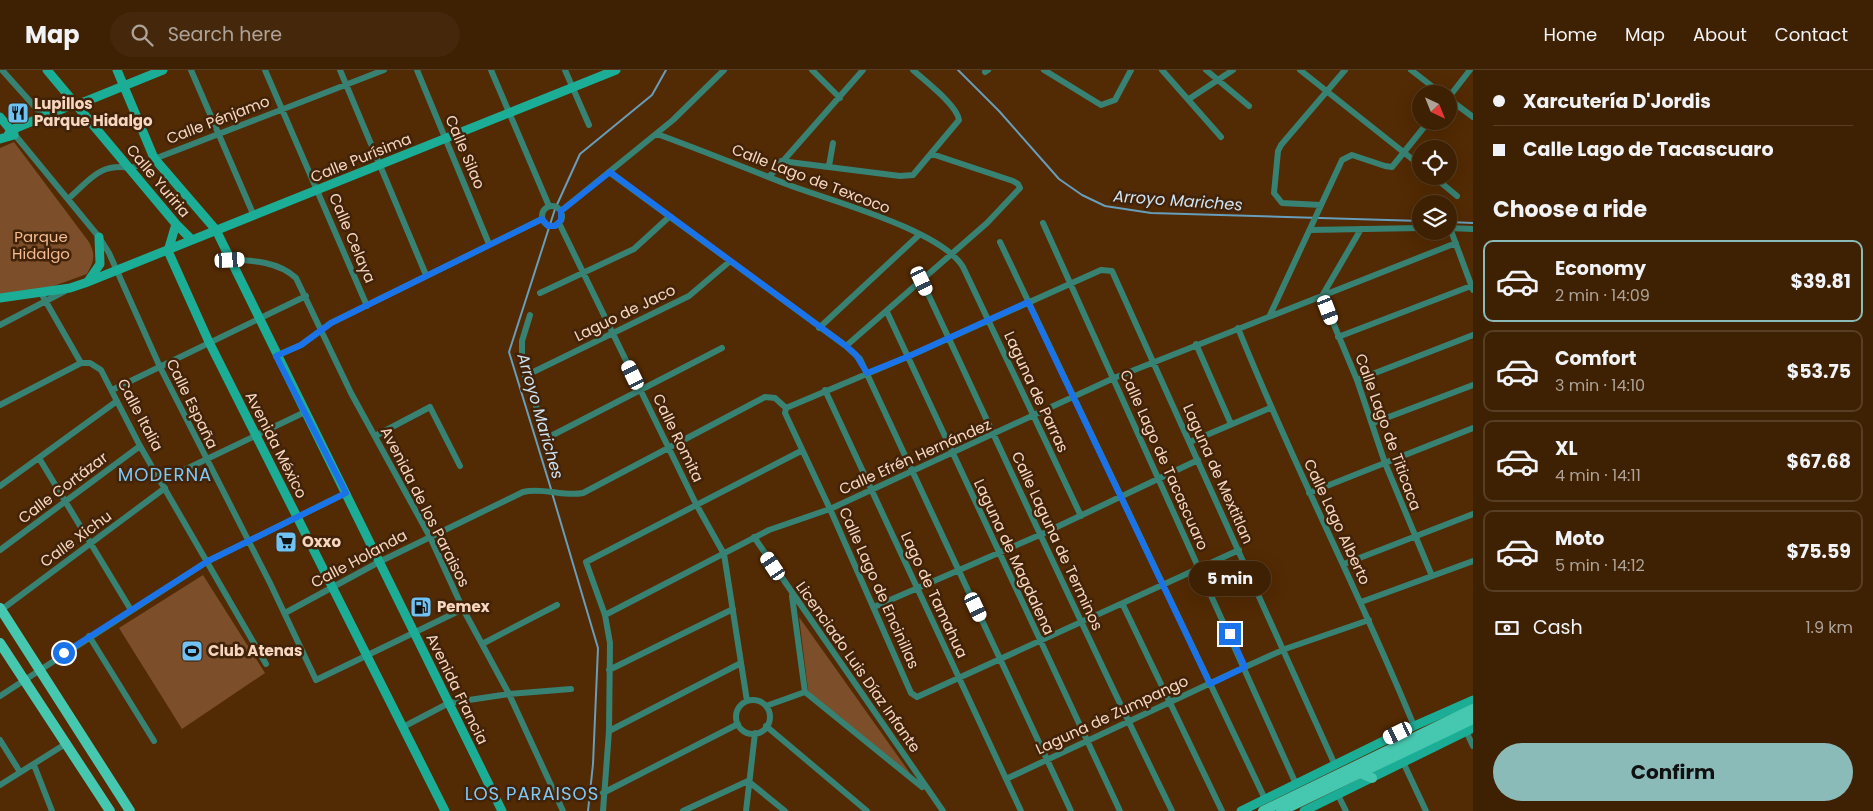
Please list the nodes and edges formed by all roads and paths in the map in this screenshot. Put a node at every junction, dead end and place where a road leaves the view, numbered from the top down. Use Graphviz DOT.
graph roads {
  1 [pos="2,70"];
  2 [pos="47,70"];
  3 [pos="117,70"];
  4 [pos="163,70"];
  5 [pos="192,70"];
  6 [pos="265,70"];
  7 [pos="340,70"];
  8 [pos="384,70"];
  9 [pos="417,70"];
  10 [pos="491,70"];
  11 [pos="565,70"];
  12 [pos="616,70"];
  13 [pos="724,70"];
  14 [pos="812,70"];
  15 [pos="863,70"];
  16 [pos="913,70"];
  17 [pos="1044,70"];
  18 [pos="1131,70"];
  19 [pos="1162,70"];
  20 [pos="1206,70"];
  21 [pos="1234,70"];
  22 [pos="1300,70"];
  23 [pos="1345,70"];
  24 [pos="1411,70"];
  25 [pos="1470,70"];
  26 [pos="1218,80"];
  27 [pos="346,84"];
  28 [pos="1430,85"];
  29 [pos="124,86"];
  30 [pos="1458,86"];
  31 [pos="572,88"];
  32 [pos="1327,93"];
  33 [pos="840,98"];
  34 [pos="1189,99"];
  35 [pos="79,105"];
  36 [pos="1458,105"];
  37 [pos="1249,106"];
  38 [pos="281,109"];
  39 [pos="510,112"];
  40 [pos="0,117"];
  41 [pos="44,117"];
  42 [pos="1473,117"];
  43 [pos="588,125"];
  44 [pos="1422,130"];
  45 [pos="219,133"];
  46 [pos="657,134"];
  47 [pos="9,135"];
  48 [pos="1221,137"];
  49 [pos="446,138"];
  50 [pos="833,143"];
  51 [pos="1405,152"];
  52 [pos="932,154"];
  53 [pos="154,158"];
  54 [pos="1412,158"];
  55 [pos="781,161"];
  56 [pos="381,164"];
  57 [pos="829,166"];
  58 [pos="131,168"];
  59 [pos="610,172"];
  60 [pos="769,177"];
  61 [pos="1444,185"];
  62 [pos="318,191"];
  63 [pos="1456,195"];
  64 [pos="68,199"];
  65 [pos="1321,204"];
  66 [pos="550,206"];
  67 [pos="560,210"];
  68 [pos="254,216"];
  69 [pos="669,216"];
  70 [pos="543,221"];
  71 [pos="559,223"];
  72 [pos="1043,223"];
  73 [pos="176,224"];
  74 [pos="1412,228"];
  75 [pos="1457,228"];
  76 [pos="1473,228"];
  77 [pos="1361,229"];
  78 [pos="216,230"];
  79 [pos="1310,230"];
  80 [pos="919,235"];
  81 [pos="99,237"];
  82 [pos="192,240"];
  83 [pos="1455,240"];
  84 [pos="1000,242"];
  85 [pos="1456,243"];
  86 [pos="489,244"];
  87 [pos="168,251"];
  88 [pos="953,254"];
  89 [pos="230,260"];
  90 [pos="729,262"];
  91 [pos="116,271"];
  92 [pos="584,273"];
  93 [pos="426,275"];
  94 [pos="922,281"];
  95 [pos="85,283"];
  96 [pos="1071,283"];
  97 [pos="1472,288"];
  98 [pos="540,293"];
  99 [pos="306,296"];
  100 [pos="1322,296"];
  101 [pos="43,297"];
  102 [pos="0,298"];
  103 [pos="1028,302"];
  104 [pos="367,306"];
  105 [pos="887,312"];
  106 [pos="530,315"];
  107 [pos="1270,315"];
  108 [pos="258,319"];
  109 [pos="988,319"];
  110 [pos="0,325"];
  111 [pos="819,328"];
  112 [pos="1238,328"];
  113 [pos="322,329"];
  114 [pos="612,333"];
  115 [pos="1473,335"];
  116 [pos="1338,337"];
  117 [pos="949,338"];
  118 [pos="209,342"];
  119 [pos="1196,344"];
  120 [pos="846,346"];
  121 [pos="722,348"];
  122 [pos="276,356"];
  123 [pos="907,357"];
  124 [pos="1154,361"];
  125 [pos="81,363"];
  126 [pos="160,367"];
  127 [pos="867,373"];
  128 [pos="525,376"];
  129 [pos="1114,378"];
  130 [pos="1357,380"];
  131 [pos="1473,385"];
  132 [pos="112,390"];
  133 [pos="640,390"];
  134 [pos="826,390"];
  135 [pos="1075,397"];
  136 [pos="118,401"];
  137 [pos="0,406"];
  138 [pos="786,408"];
  139 [pos="1270,408"];
  140 [pos="305,412"];
  141 [pos="1034,416"];
  142 [pos="1373,423"];
  143 [pos="1231,424"];
  144 [pos="1473,428"];
  145 [pos="255,434"];
  146 [pos="994,435"];
  147 [pos="375,436"];
  148 [pos="1190,442"];
  149 [pos="140,446"];
  150 [pos="670,448"];
  151 [pos="801,451"];
  152 [pos="951,454"];
  153 [pos="39,458"];
  154 [pos="206,459"];
  155 [pos="1198,460"];
  156 [pos="1385,463"];
  157 [pos="460,466"];
  158 [pos="911,472"];
  159 [pos="1159,478"];
  160 [pos="161,481"];
  161 [pos="0,486"];
  162 [pos="165,488"];
  163 [pos="872,489"];
  164 [pos="1309,492"];
  165 [pos="346,493"];
  166 [pos="1120,497"];
  167 [pos="65,500"];
  168 [pos="696,504"];
  169 [pos="830,509"];
  170 [pos="1473,514"];
  171 [pos="297,516"];
  172 [pos="1081,516"];
  173 [pos="1042,534"];
  174 [pos="1414,536"];
  175 [pos="430,537"];
  176 [pos="754,537"];
  177 [pos="248,540"];
  178 [pos="90,545"];
  179 [pos="0,550"];
  180 [pos="1239,550"];
  181 [pos="998,553"];
  182 [pos="724,554"];
  183 [pos="208,561"];
  184 [pos="1473,561"];
  185 [pos="379,562"];
  186 [pos="1344,564"];
  187 [pos="1199,567"];
  188 [pos="960,571"];
  189 [pos="1432,576"];
  190 [pos="1162,585"];
  191 [pos="332,587"];
  192 [pos="918,590"];
  193 [pos="792,594"];
  194 [pos="1361,602"];
  195 [pos="1123,604"];
  196 [pos="558,605"];
  197 [pos="874,607"];
  198 [pos="0,609"];
  199 [pos="464,609"];
  200 [pos="733,609"];
  201 [pos="131,610"];
  202 [pos="285,613"];
  203 [pos="605,615"];
  204 [pos="1369,620"];
  205 [pos="1080,623"];
  206 [pos="414,632"];
  207 [pos="89,636"];
  208 [pos="1040,641"];
  209 [pos="0,643"];
  210 [pos="482,644"];
  211 [pos="1284,649"];
  212 [pos="367,657"];
  213 [pos="1001,660"];
  214 [pos="741,663"];
  215 [pos="266,664"];
  216 [pos="1245,667"];
  217 [pos="39,670"];
  218 [pos="609,670"];
  219 [pos="959,679"];
  220 [pos="24,680"];
  221 [pos="1210,684"];
  222 [pos="571,689"];
  223 [pos="805,692"];
  224 [pos="509,694"];
  225 [pos="0,696"];
  226 [pos="1473,700"];
  227 [pos="747,701"];
  228 [pos="449,703"];
  229 [pos="1171,703"];
  230 [pos="766,706"];
  231 [pos="1473,709"];
  232 [pos="1473,719"];
  233 [pos="1128,722"];
  234 [pos="738,724"];
  235 [pos="766,726"];
  236 [pos="1414,726"];
  237 [pos="403,727"];
  238 [pos="1469,730"];
  239 [pos="608,731"];
  240 [pos="755,733"];
  241 [pos="0,740"];
  242 [pos="1087,740"];
  243 [pos="154,741"];
  244 [pos="67,744"];
  245 [pos="1473,746"];
  246 [pos="1047,759"];
  247 [pos="1403,762"];
  248 [pos="34,765"];
  249 [pos="1335,765"];
  250 [pos="20,772"];
  251 [pos="1360,773"];
  252 [pos="1372,778"];
  253 [pos="1006,779"];
  254 [pos="748,781"];
  255 [pos="1296,784"];
  256 [pos="0,785"];
  257 [pos="927,790"];
  258 [pos="603,793"];
  259 [pos="1338,795"];
  260 [pos="1266,799"];
  261 [pos="52,811"];
  262 [pos="110,811"];
  263 [pos="130,811"];
  264 [pos="445,811"];
  265 [pos="502,811"];
  266 [pos="564,811"];
  267 [pos="603,811"];
  268 [pos="683,811"];
  269 [pos="746,811"];
  270 [pos="785,811"];
  271 [pos="867,811"];
  272 [pos="943,811"];
  273 [pos="1021,811"];
  274 [pos="1071,811"];
  275 [pos="1120,811"];
  276 [pos="1172,811"];
  277 [pos="1222,811"];
  278 [pos="1241,811"];
  279 [pos="1263,811"];
  280 [pos="1281,811"];
  281 [pos="1304,811"];
  282 [pos="1346,811"];
  283 [pos="1426,811"];
  1 -- 41 [label="street"];
  2 -- 35 [label="street, Calle Yuriria"];
  3 -- 29 [label="street, Avenida Francia"];
  4 -- 29 [label="street"];
  5 -- 45 [label="street"];
  6 -- 38 [label="street, Calle Celaya"];
  7 -- 27 [label="street"];
  8 -- 27 [label="street, Calle Pénjamo"];
  9 -- 49 [label="street, Calle Silao"];
  10 -- 39 [label="street"];
  11 -- 31 [label="street"];
  12 -- 31 [label="street, Calle Purísima"];
  13 -- 46 [label="street"];
  14 -- 33 [label="street"];
  15 -- 33 [label="street"];
  16 -- 52 [label="street"];
  17 -- 18 [label="street"];
  19 -- 34 [label="street"];
  20 -- 26 [label="street"];
  21 -- 26 [label="street"];
  22 -- 32 [label="street"];
  23 -- 32 [label="street"];
  24 -- 28 [label="street"];
  25 -- 30 [label="street"];
  26 -- 34 [label="street"];
  26 -- 37 [label="street"];
  27 -- 38 [label="street, Calle Pénjamo"];
  27 -- 56 [label="street"];
  29 -- 35 [label="street"];
  29 -- 53 [label="street, Avenida Francia"];
  31 -- 39 [label="street, Calle Purísima"];
  31 -- 43 [label="street"];
  32 -- 51 [label="street"];
  32 -- 65 [label="street"];
  33 -- 55 [label="street"];
  34 -- 48 [label="street"];
  35 -- 41 [label="street"];
  35 -- 47 [label="street"];
  35 -- 58 [label="street, Calle Yuriria"];
  36 -- 42 [label="street"];
  38 -- 45 [label="street, Calle Pénjamo"];
  38 -- 62 [label="street, Calle Celaya"];
  39 -- 49 [label="street, Calle Purísima"];
  39 -- 66 [label="street"];
  40 -- 47 [label="street"];
  41 -- 47 [label="street"];
  44 -- 51 [label="street"];
  45 -- 53 [label="street, Calle Pénjamo"];
  45 -- 68 [label="street"];
  46 -- 59 [label="street"];
  46 -- 60 [label="street, Calle Lago de Texcoco"];
  47 -- 64 [label="street, Calle España"];
  49 -- 56 [label="street, Calle Purísima"];
  49 -- 86 [label="street, Calle Silao"];
  50 -- 57 [label="street"];
  51 -- 54 [label="street"];
  51 -- 65 [label="street"];
  52 -- 57 [label="street"];
  52 -- 88 [label="street"];
  53 -- 58 [label="street, Calle Pénjamo"];
  53 -- 78 [label="street, Avenida Francia"];
  55 -- 57 [label="street"];
  55 -- 60 [label="street"];
  56 -- 62 [label="street, Calle Purísima"];
  56 -- 93 [label="street"];
  58 -- 64 [label="street, Calle Pénjamo"];
  58 -- 73 [label="street, Calle Yuriria"];
  59 -- 67 [label="street"];
  59 -- 69 [label="street"];
  60 -- 80 [label="street, Calle Lago de Texcoco"];
  61 -- 63 [label="street"];
  62 -- 68 [label="street, Calle Purísima"];
  62 -- 104 [label="street, Calle Celaya"];
  64 -- 81 [label="street, Calle España"];
  65 -- 79 [label="street"];
  66 -- 67 [label="street"];
  66 -- 70 [label="street"];
  67 -- 71 [label="street"];
  68 -- 78 [label="street, Calle Purísima"];
  69 -- 90 [label="street"];
  69 -- 92 [label="street"];
  70 -- 71 [label="street"];
  70 -- 86 [label="street"];
  71 -- 92 [label="street, Calle Romita"];
  72 -- 96 [label="street, Calle Lago de Tacascuaro"];
  73 -- 82 [label="street, Calle Yuriria"];
  73 -- 87 [label="street"];
  74 -- 77 [label="street"];
  75 -- 76 [label="street"];
  77 -- 79 [label="street"];
  77 -- 100 [label="street"];
  78 -- 82 [label="street, Calle Purísima"];
  78 -- 89 [label="street, Avenida Francia"];
  79 -- 107 [label="street"];
  80 -- 88 [label="street, Calle Lago de Texcoco"];
  80 -- 111 [label="street"];
  81 -- 91 [label="street, Calle España"];
  81 -- 95 [label="street"];
  82 -- 87 [label="street, Calle Purísima"];
  83 -- 85 [label="street"];
  84 -- 103 [label="street"];
  85 -- 97 [label="street"];
  85 -- 100 [label="street, Calle Efrén Hernández"];
  86 -- 93 [label="street"];
  87 -- 91 [label="street, Calle Purísima"];
  87 -- 118 [label="street, Avenida México"];
  88 -- 94 [label="street"];
  88 -- 109 [label="street, Laguna de Parras"];
  89 -- 99 [label="street, Avenida de los Paraisos"];
  89 -- 108 [label="street, Avenida Francia"];
  90 -- 111 [label="street"];
  90 -- 114 [label="street, Laguo de Jaco"];
  91 -- 95 [label="street, Calle Purísima"];
  91 -- 126 [label="street, Calle España"];
  92 -- 98 [label="street"];
  92 -- 114 [label="street, Calle Romita"];
  93 -- 104 [label="street"];
  94 -- 105 [label="street"];
  94 -- 117 [label="street, Calle Laguna de Terminos"];
  95 -- 101 [label="street, Calle Purísima"];
  96 -- 103 [label="street"];
  96 -- 124 [label="street, Laguna de Mextitlan"];
  96 -- 129 [label="street, Calle Lago de Tacascuaro"];
  97 -- 116 [label="street"];
  99 -- 108 [label="street"];
  99 -- 113 [label="street, Avenida de los Paraisos"];
  100 -- 107 [label="street, Calle Efrén Hernández"];
  100 -- 116 [label="street, Calle Lago de Titicaca"];
  101 -- 102 [label="street, Calle Purísima"];
  101 -- 110 [label="street"];
  101 -- 125 [label="street"];
  103 -- 109 [label="street"];
  103 -- 135 [label="street"];
  104 -- 113 [label="street"];
  105 -- 120 [label="street"];
  105 -- 123 [label="street, Laguna de Magdalena"];
  106 -- 128 [label="street"];
  107 -- 112 [label="street, Calle Efrén Hernández"];
  108 -- 118 [label="street"];
  108 -- 122 [label="street, Avenida Francia"];
  109 -- 117 [label="street"];
  109 -- 141 [label="street, Laguna de Parras"];
  111 -- 120 [label="street"];
  112 -- 119 [label="street, Calle Efrén Hernández"];
  112 -- 139 [label="street, Calle Lago Alberto"];
  113 -- 122 [label="street"];
  113 -- 147 [label="street, Avenida de los Paraisos"];
  114 -- 128 [label="street, Laguo de Jaco"];
  114 -- 133 [label="street, Calle Romita"];
  115 -- 130 [label="street"];
  116 -- 130 [label="street, Calle Lago de Titicaca"];
  117 -- 123 [label="street"];
  117 -- 146 [label="street, Calle Laguna de Terminos"];
  118 -- 126 [label="street"];
  118 -- 145 [label="street, Avenida México"];
  119 -- 124 [label="street, Calle Efrén Hernández"];
  119 -- 143 [label="street"];
  120 -- 127 [label="street"];
  121 -- 133 [label="street"];
  122 -- 140 [label="street, Avenida Francia"];
  123 -- 127 [label="street"];
  123 -- 152 [label="street, Laguna de Magdalena"];
  124 -- 129 [label="street, Calle Efrén Hernández"];
  124 -- 148 [label="street, Laguna de Mextitlan"];
  125 -- 132 [label="street, Calle Italia"];
  125 -- 137 [label="street"];
  126 -- 132 [label="street"];
  126 -- 154 [label="street, Calle España"];
  127 -- 134 [label="street"];
  127 -- 158 [label="street"];
  128 -- 133 [label="street"];
  129 -- 135 [label="street, Calle Efrén Hernández"];
  129 -- 159 [label="street, Calle Lago de Tacascuaro"];
  130 -- 142 [label="street, Calle Lago de Titicaca"];
  131 -- 142 [label="street"];
  132 -- 136 [label="street, Calle Italia"];
  133 -- 150 [label="street, Calle Romita"];
  134 -- 138 [label="street"];
  134 -- 163 [label="street, Lago de Tamahua"];
  135 -- 141 [label="street, Calle Efrén Hernández"];
  135 -- 166 [label="street"];
  136 -- 149 [label="street, Calle Italia"];
  136 -- 153 [label="street"];
  138 -- 150 [label="street, Calle Holanda"];
  138 -- 151 [label="street, Calle Lago de Encinillas"];
  139 -- 143 [label="street"];
  139 -- 164 [label="street, Calle Lago Alberto"];
  140 -- 145 [label="street"];
  140 -- 165 [label="street, Avenida Francia"];
  141 -- 146 [label="street, Calle Efrén Hernández"];
  141 -- 172 [label="street, Laguna de Parras"];
  142 -- 156 [label="street, Calle Lago de Titicaca"];
  143 -- 148 [label="street"];
  144 -- 156 [label="street"];
  145 -- 154 [label="street"];
  145 -- 171 [label="street, Avenida México"];
  146 -- 152 [label="street, Calle Efrén Hernández"];
  146 -- 173 [label="street, Calle Laguna de Terminos"];
  147 -- 157 [label="street"];
  147 -- 175 [label="street, Avenida de los Paraisos"];
  148 -- 155 [label="street, Laguna de Mextitlan"];
  149 -- 160 [label="street, Calle Italia"];
  149 -- 167 [label="street, Calle Cortázar"];
  150 -- 168 [label="street, Calle Romita"];
  150 -- 175 [label="street, Calle Holanda"];
  151 -- 168 [label="street"];
  151 -- 169 [label="street, Calle Lago de Encinillas"];
  152 -- 158 [label="street, Calle Efrén Hernández"];
  152 -- 181 [label="street, Laguna de Magdalena"];
  153 -- 161 [label="street"];
  153 -- 167 [label="street"];
  154 -- 160 [label="street"];
  154 -- 177 [label="street, Calle España"];
  155 -- 159 [label="street"];
  155 -- 180 [label="street, Laguna de Mextitlan"];
  156 -- 164 [label="street"];
  156 -- 174 [label="street, Calle Lago de Titicaca"];
  158 -- 163 [label="street, Calle Efrén Hernández"];
  158 -- 188 [label="street"];
  159 -- 166 [label="street"];
  159 -- 187 [label="street, Calle Lago de Tacascuaro"];
  160 -- 162 [label="street, Calle Italia"];
  162 -- 178 [label="street, Calle Xichu"];
  162 -- 183 [label="street, Calle Italia"];
  163 -- 169 [label="street, Calle Efrén Hernández"];
  163 -- 192 [label="street, Lago de Tamahua"];
  164 -- 186 [label="street, Calle Lago Alberto"];
  165 -- 171 [label="street"];
  165 -- 185 [label="street, Avenida Francia"];
  166 -- 172 [label="street"];
  166 -- 190 [label="street"];
  167 -- 178 [label="street"];
  167 -- 179 [label="street, Calle Cortázar"];
  168 -- 182 [label="street, Calle Romita"];
  168 -- 203 [label="street"];
  169 -- 176 [label="street, Calle Efrén Hernández"];
  169 -- 197 [label="street, Calle Lago de Encinillas"];
  170 -- 174 [label="street"];
  171 -- 177 [label="street"];
  171 -- 191 [label="street, Avenida México"];
  172 -- 173 [label="street"];
  173 -- 181 [label="street"];
  173 -- 205 [label="street, Calle Laguna de Terminos"];
  174 -- 186 [label="street"];
  174 -- 189 [label="street, Calle Lago de Titicaca"];
  175 -- 185 [label="street, Calle Holanda"];
  175 -- 199 [label="street, Avenida de los Paraisos"];
  176 -- 182 [label="street, Calle Efrén Hernández"];
  176 -- 193 [label="street, Licenciado Luis Díaz Infante"];
  177 -- 183 [label="street"];
  177 -- 202 [label="street, Calle España"];
  178 -- 198 [label="street, Calle Xichu"];
  178 -- 201 [label="street"];
  180 -- 187 [label="street"];
  180 -- 211 [label="street, Laguna de Mextitlan"];
  181 -- 188 [label="street"];
  181 -- 208 [label="street, Laguna de Magdalena"];
  182 -- 200 [label="street, Calle Romita"];
  182 -- 203 [label="street, Calle Efrén Hernández"];
  183 -- 201 [label="street"];
  183 -- 215 [label="street, Calle Italia"];
  184 -- 189 [label="street"];
  185 -- 191 [label="street, Calle Holanda"];
  185 -- 206 [label="street, Avenida Francia"];
  186 -- 194 [label="street, Calle Lago Alberto"];
  187 -- 190 [label="street"];
  187 -- 216 [label="street, Calle Lago de Tacascuaro"];
  188 -- 192 [label="street"];
  188 -- 213 [label="street"];
  189 -- 194 [label="street"];
  190 -- 195 [label="street"];
  190 -- 221 [label="street"];
  191 -- 202 [label="street, Calle Holanda"];
  191 -- 212 [label="street, Avenida México"];
  192 -- 197 [label="street"];
  192 -- 219 [label="street, Lago de Tamahua"];
  193 -- 223 [label="street"];
  193 -- 257 [label="street, Licenciado Luis Díaz Infante"];
  194 -- 204 [label="street, Calle Lago Alberto"];
  195 -- 205 [label="street"];
  195 -- 229 [label="street"];
  196 -- 210 [label="street"];
  197 -- 219 [label="street, Calle Lago de Encinillas"];
  198 -- 217 [label="main road"];
  199 -- 206 [label="street"];
  199 -- 210 [label="street, Avenida de los Paraisos"];
  200 -- 214 [label="street, Calle Romita"];
  200 -- 218 [label="street"];
  201 -- 207 [label="street"];
  202 -- 212 [label="street, Calle España"];
  203 -- 218 [label="street"];
  204 -- 211 [label="street, Laguna de Zumpango"];
  204 -- 236 [label="street, Calle Lago Alberto"];
  205 -- 208 [label="street"];
  205 -- 233 [label="street, Calle Laguna de Terminos"];
  206 -- 212 [label="street"];
  206 -- 228 [label="street, Avenida Francia"];
  207 -- 217 [label="street"];
  207 -- 243 [label="street"];
  208 -- 213 [label="street"];
  208 -- 242 [label="street, Laguna de Magdalena"];
  209 -- 220 [label="main road"];
  210 -- 224 [label="street, Avenida de los Paraisos"];
  211 -- 216 [label="street, Laguna de Zumpango"];
  211 -- 249 [label="street, Laguna de Mextitlan"];
  212 -- 237 [label="street, Avenida México"];
  213 -- 219 [label="street"];
  213 -- 246 [label="street"];
  214 -- 227 [label="street, Calle Romita"];
  214 -- 239 [label="street"];
  216 -- 221 [label="street, Laguna de Zumpango"];
  216 -- 255 [label="street, Calle Lago de Tacascuaro"];
  217 -- 220 [label="street"];
  217 -- 263 [label="main road"];
  218 -- 239 [label="street"];
  219 -- 253 [label="street, Lago de Tamahua"];
  220 -- 225 [label="street"];
  220 -- 244 [label="main road"];
  221 -- 229 [label="street, Laguna de Zumpango"];
  221 -- 260 [label="street"];
  222 -- 224 [label="street"];
  223 -- 230 [label="street"];
  223 -- 257 [label="street"];
  224 -- 228 [label="street"];
  224 -- 266 [label="street, Avenida de los Paraisos"];
  226 -- 236 [label="street"];
  227 -- 230 [label="street"];
  227 -- 234 [label="street"];
  228 -- 237 [label="street"];
  228 -- 265 [label="street, Avenida Francia"];
  229 -- 233 [label="street, Laguna de Zumpango"];
  229 -- 277 [label="street"];
  230 -- 235 [label="street"];
  231 -- 279 [label="main road"];
  232 -- 251 [label="main road"];
  233 -- 242 [label="street, Laguna de Zumpango"];
  233 -- 276 [label="street, Calle Laguna de Terminos"];
  234 -- 240 [label="street"];
  234 -- 258 [label="street"];
  235 -- 240 [label="street"];
  235 -- 271 [label="street"];
  236 -- 249 [label="street"];
  237 -- 264 [label="street, Avenida México"];
  238 -- 245 [label="street"];
  238 -- 247 [label="street"];
  239 -- 258 [label="street"];
  240 -- 254 [label="street"];
  241 -- 250 [label="street"];
  242 -- 246 [label="street, Laguna de Zumpango"];
  242 -- 275 [label="street, Laguna de Magdalena"];
  244 -- 248 [label="street"];
  244 -- 262 [label="main road"];
  246 -- 253 [label="street, Laguna de Zumpango"];
  246 -- 274 [label="street"];
  247 -- 252 [label="street"];
  247 -- 283 [label="street"];
  248 -- 250 [label="street"];
  248 -- 261 [label="street"];
  249 -- 255 [label="street"];
  250 -- 256 [label="street"];
  251 -- 252 [label="main road"];
  251 -- 280 [label="main road"];
  252 -- 259 [label="street"];
  253 -- 273 [label="street, Lago de Tamahua"];
  254 -- 268 [label="street"];
  254 -- 269 [label="street"];
  254 -- 270 [label="street"];
  255 -- 260 [label="street"];
  257 -- 272 [label="street, Licenciado Luis Díaz Infante"];
  258 -- 267 [label="street"];
  259 -- 281 [label="street"];
  259 -- 282 [label="street"];
  260 -- 278 [label="street"];
}
